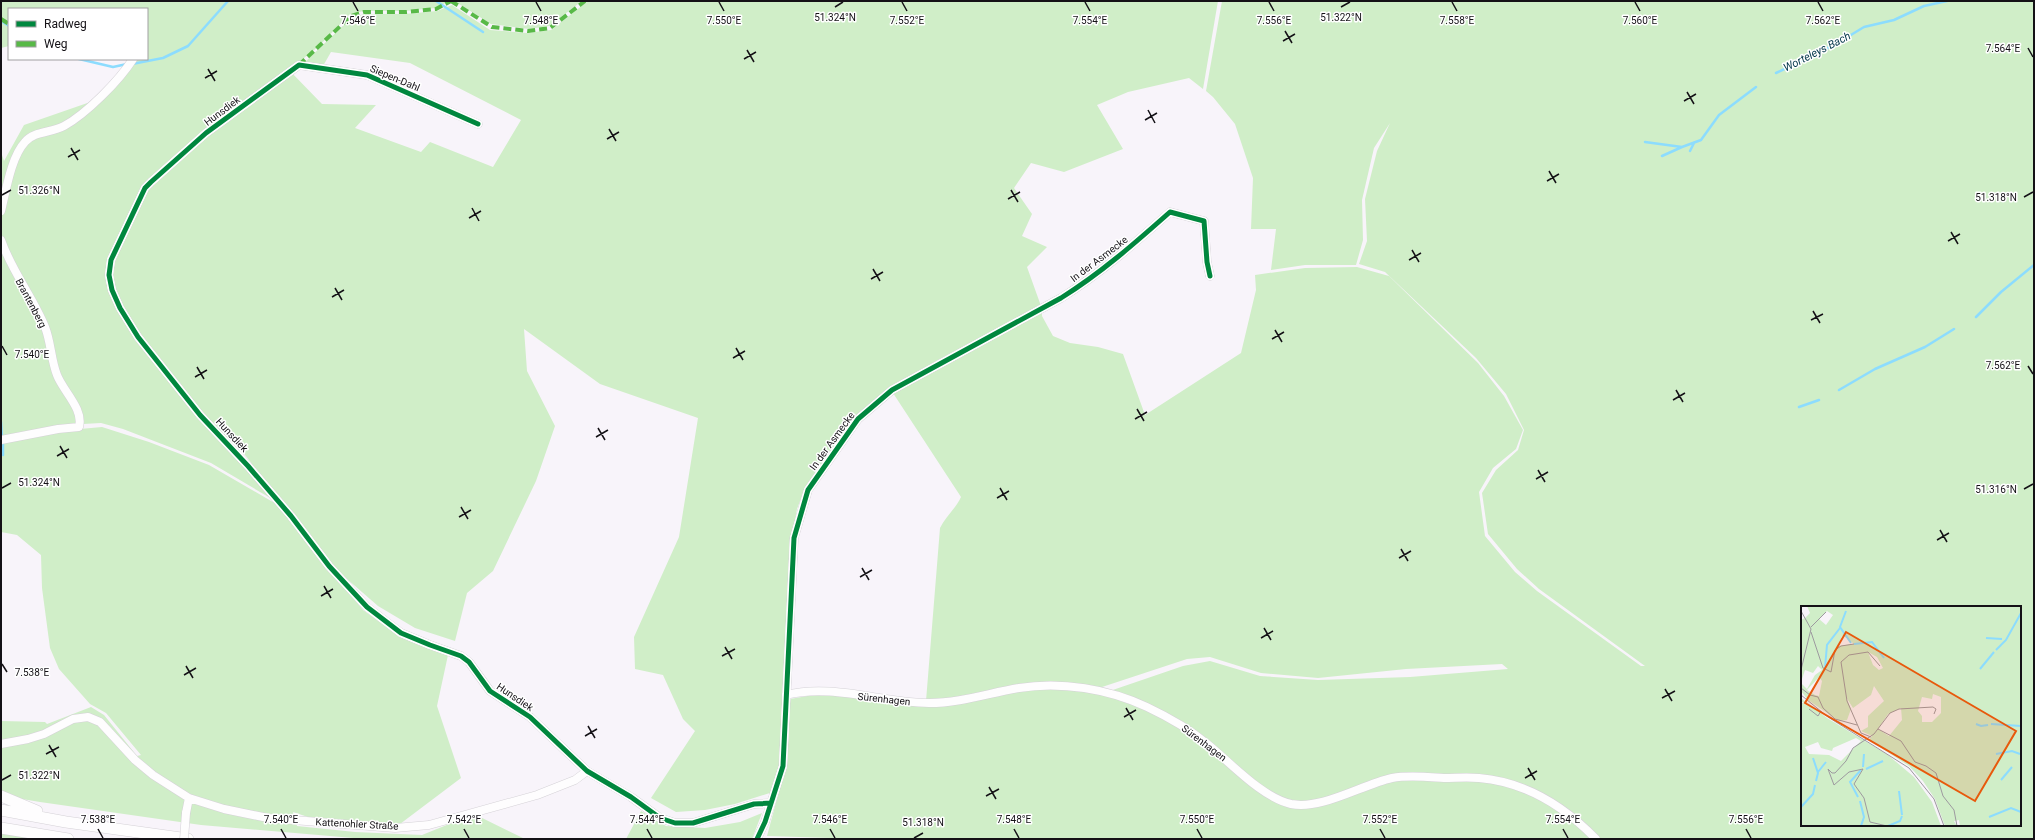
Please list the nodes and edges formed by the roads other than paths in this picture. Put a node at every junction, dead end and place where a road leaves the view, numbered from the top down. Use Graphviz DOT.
graph roads {
  1 [pos="132,60"];
  2 [pos="299,64"];
  3 [pos="478,124"];
  4 [pos="1,211"];
  5 [pos="1,240"];
  6 [pos="1210,276"];
  7 [pos="1,440"];
  8 [pos="786,695"];
  9 [pos="1,744"];
  10 [pos="587,771"];
  11 [pos="1,796"];
  12 [pos="189,798"];
  13 [pos="771,803"];
  14 [pos="1,810"];
  15 [pos="66,822"];
  16 [pos="1,828"];
  17 [pos="68,839"];
  18 [pos="184,839"];
  19 [pos="188,839"];
  20 [pos="757,839"];
  21 [pos="1596,839"];
  1 -- 4 [label="street"];
  2 -- 3 [label="street, Siepen-Dahl"];
  2 -- 10 [label="street, Hunsdiek"];
  5 -- 7 [label="street, Brantenberg"];
  6 -- 8 [label="street, In der Asmecke"];
  8 -- 13 [label="street, In der Asmecke"];
  8 -- 21 [label="street, Sürenhagen"];
  9 -- 12 [label="street, Kattenohler Straße"];
  10 -- 12 [label="street, Kattenohler Straße"];
  10 -- 13 [label="street"];
  11 -- 15 [label="highway"];
  12 -- 18 [label="street, bridge"];
  13 -- 20 [label="street, In der Asmecke"];
  14 -- 15 [label="highway"];
  15 -- 19 [label="highway"];
  16 -- 17 [label="highway"];
}
